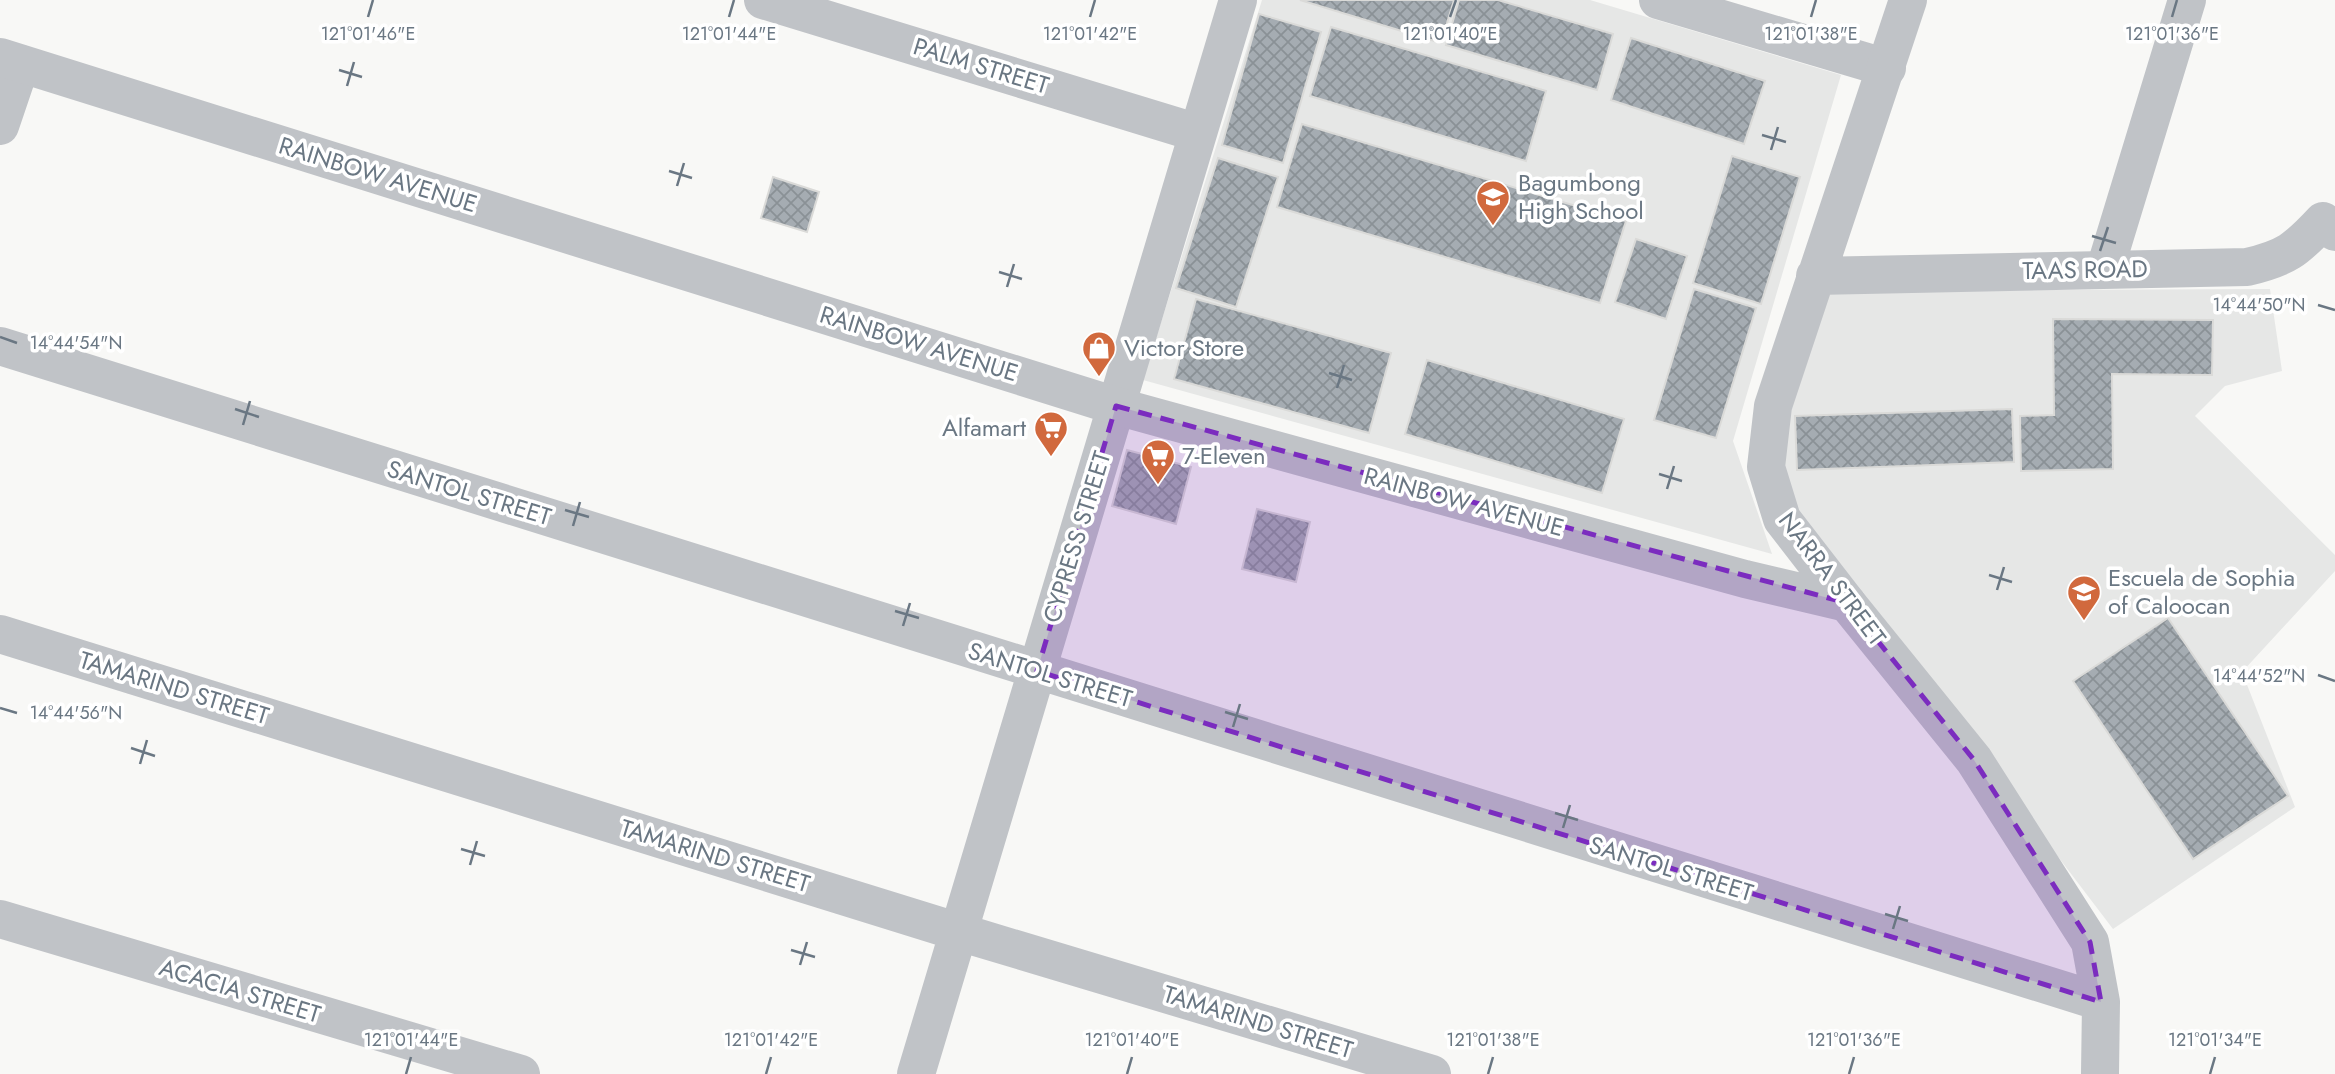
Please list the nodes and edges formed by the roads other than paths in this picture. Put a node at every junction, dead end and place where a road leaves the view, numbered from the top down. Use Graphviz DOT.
graph roads {
  1 [pos="763,0"];
  2 [pos="1238,0"];
  3 [pos="1658,0"];
  4 [pos="1908,0"];
  5 [pos="2188,0"];
  6 [pos="10,60"];
  7 [pos="1886,68"];
  8 [pos="0,126"];
  9 [pos="1198,133"];
  10 [pos="2331,220"];
  11 [pos="2105,269"];
  12 [pos="1815,276"];
  13 [pos="0,346"];
  14 [pos="1116,406"];
  15 [pos="1847,603"];
  16 [pos="0,634"];
  17 [pos="1037,671"];
  18 [pos="0,919"];
  19 [pos="959,932"];
  20 [pos="2101,1002"];
  21 [pos="521,1074"];
  22 [pos="916,1074"];
  23 [pos="1432,1074"];
  24 [pos="2100,1074"];
  1 -- 9 [label="street, PALM STREET"];
  2 -- 9 [label="street, CYPRESS STREET"];
  3 -- 7 [label="street"];
  4 -- 7 [label="street, NARRA STREET"];
  5 -- 11 [label="street"];
  6 -- 8 [label="street"];
  6 -- 14 [label="street, RAINBOW AVENUE"];
  7 -- 12 [label="street, NARRA STREET"];
  9 -- 14 [label="street, CYPRESS STREET"];
  10 -- 11 [label="street, TAAS ROAD"];
  11 -- 12 [label="street, TAAS ROAD"];
  12 -- 15 [label="street, NARRA STREET"];
  13 -- 17 [label="street, SANTOL STREET"];
  14 -- 15 [label="street, RAINBOW AVENUE"];
  14 -- 17 [label="street, CYPRESS STREET"];
  15 -- 20 [label="street, NARRA STREET"];
  16 -- 19 [label="street, TAMARIND STREET"];
  17 -- 19 [label="street, CYPRESS STREET"];
  17 -- 20 [label="street, SANTOL STREET"];
  18 -- 21 [label="street, ACACIA STREET"];
  19 -- 22 [label="street, CYPRESS STREET"];
  19 -- 23 [label="street, TAMARIND STREET"];
  20 -- 24 [label="street, NARRA STREET"];
}
